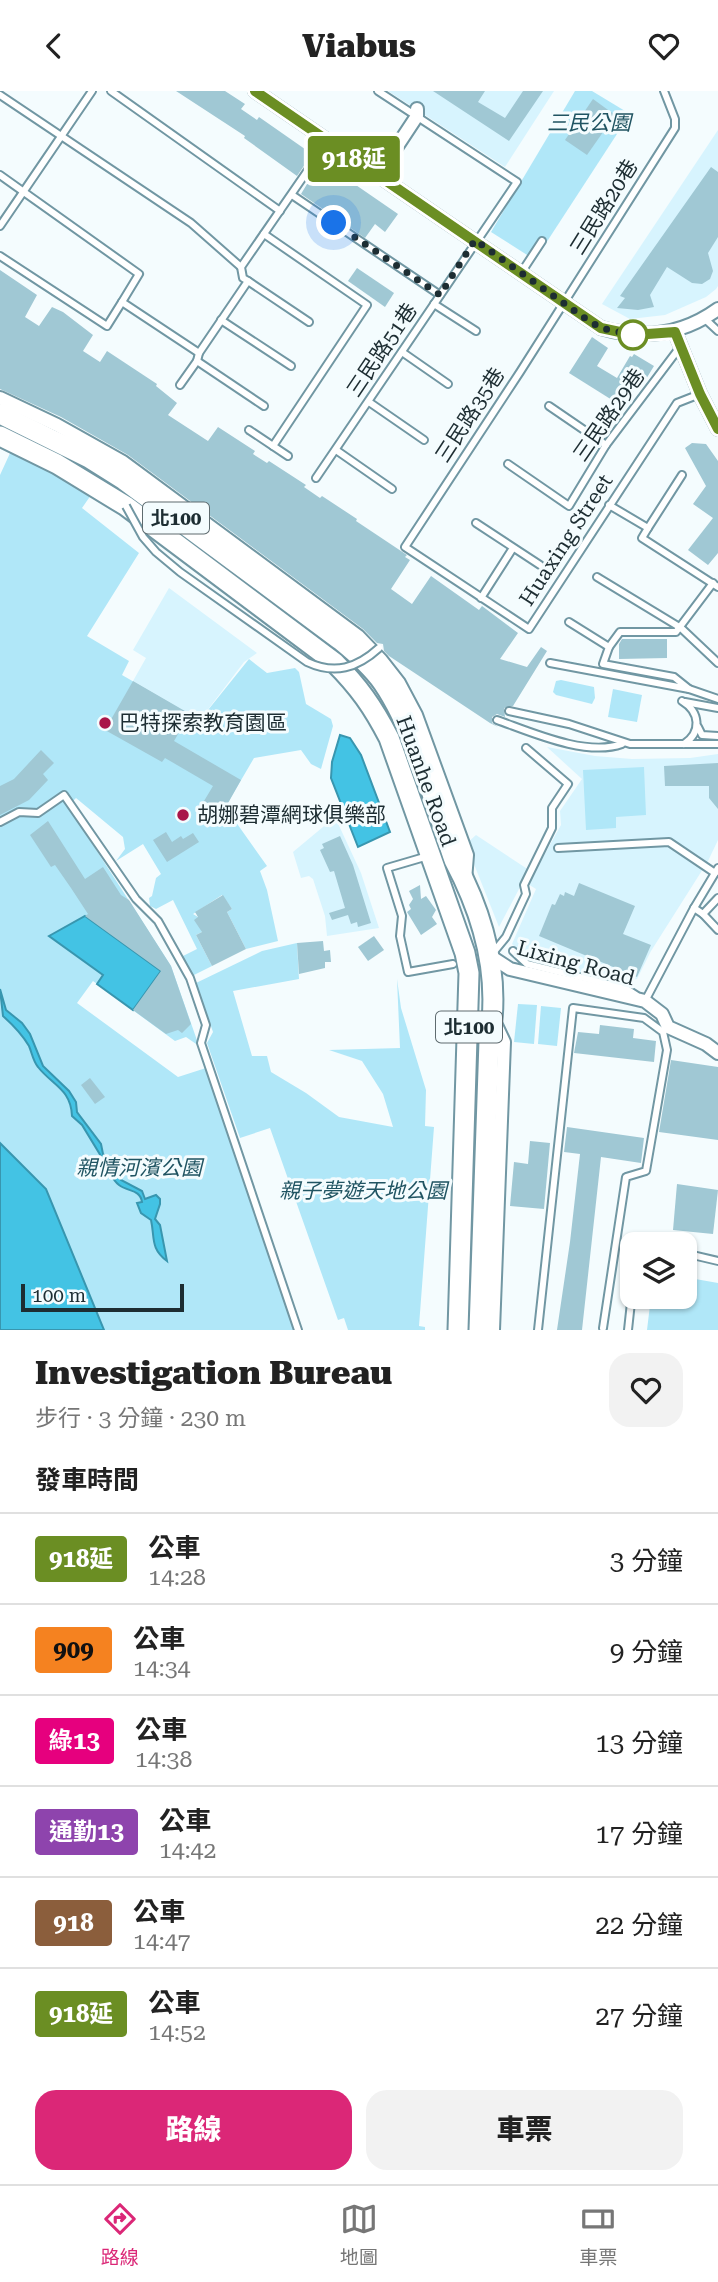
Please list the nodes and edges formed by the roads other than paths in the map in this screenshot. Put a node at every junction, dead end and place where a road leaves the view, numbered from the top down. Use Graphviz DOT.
graph roads {
  1 [pos="92,91"];
  2 [pos="111,91"];
  3 [pos="255,91"];
  4 [pos="378,91"];
  5 [pos="664,91"];
  6 [pos="0,95"];
  7 [pos="417,113"];
  8 [pos="62,137"];
  9 [pos="328,141"];
  10 [pos="0,175"];
  11 [pos="378,175"];
  12 [pos="23,191"];
  13 [pos="292,195"];
  14 [pos="280,211"];
  15 [pos="0,226"];
  16 [pos="264,234"];
  17 [pos="475,240"];
  18 [pos="542,241"];
  19 [pos="0,256"];
  20 [pos="241,267"];
  21 [pos="522,273"];
  22 [pos="248,281"];
  23 [pos="440,295"];
  24 [pos="122,302"];
  25 [pos="564,303"];
  26 [pos="434,304"];
  27 [pos="718,309"];
  28 [pos="705,319"];
  29 [pos="221,320"];
  30 [pos="309,322"];
  31 [pos="476,331"];
  32 [pos="718,331"];
  33 [pos="675,332"];
  34 [pos="680,347"];
  35 [pos="402,352"];
  36 [pos="199,353"];
  37 [pos="197,361"];
  38 [pos="290,366"];
  39 [pos="448,384"];
  40 [pos="180,385"];
  41 [pos="700,394"];
  42 [pos="0,398"];
  43 [pos="369,402"];
  44 [pos="264,406"];
  45 [pos="549,406"];
  46 [pos="0,414"];
  47 [pos="718,429"];
  48 [pos="249,431"];
  49 [pos="0,436"];
  50 [pos="424,440"];
  51 [pos="606,445"];
  52 [pos="272,446"];
  53 [pos="336,450"];
  54 [pos="288,456"];
  55 [pos="508,464"];
  56 [pos="682,475"];
  57 [pos="316,478"];
  58 [pos="392,489"];
  59 [pos="610,505"];
  60 [pos="126,506"];
  61 [pos="476,523"];
  62 [pos="648,528"];
  63 [pos="405,547"];
  64 [pos="513,548"];
  65 [pos="540,565"];
  66 [pos="597,577"];
  67 [pos="716,585"];
  68 [pos="481,598"];
  69 [pos="569,622"];
  70 [pos="681,628"];
  71 [pos="609,647"];
  72 [pos="379,648"];
  73 [pos="551,663"];
  74 [pos="718,663"];
  75 [pos="689,689"];
  76 [pos="718,699"];
  77 [pos="718,708"];
  78 [pos="509,711"];
  79 [pos="497,720"];
  80 [pos="697,725"];
  81 [pos="718,736"];
  82 [pos="624,743"];
  83 [pos="718,744"];
  84 [pos="681,746"];
  85 [pos="526,748"];
  86 [pos="0,821"];
  87 [pos="558,848"];
  88 [pos="430,855"];
  89 [pos="717,871"];
  90 [pos="465,880"];
  91 [pos="718,898"];
  92 [pos="694,908"];
  93 [pos="703,914"];
  94 [pos="718,930"];
  95 [pos="513,951"];
  96 [pos="490,956"];
  97 [pos="453,964"];
  98 [pos="645,1001"];
  99 [pos="493,1020"];
  100 [pos="718,1053"];
  101 [pos="697,1256"];
  102 [pos="718,1261"];
  103 [pos="630,1309"];
  104 [pos="603,1329"];
  105 [pos="299,1330"];
  106 [pos="458,1330"];
  107 [pos="479,1330"];
  108 [pos="493,1330"];
  109 [pos="538,1330"];
  110 [pos="628,1330"];
  1 -- 8 [label="lane"];
  2 -- 14 [label="lane"];
  3 -- 9 [label="street"];
  4 -- 7 [label="lane"];
  5 -- 25 [label="lane, 三民路20巷"];
  6 -- 8 [label="lane"];
  7 -- 11 [label="street"];
  7 -- 17 [label="lane, 三民路51巷"];
  8 -- 12 [label="lane"];
  8 -- 20 [label="lane"];
  9 -- 11 [label="street"];
  9 -- 13 [label="lane"];
  10 -- 12 [label="lane"];
  11 -- 17 [label="street"];
  12 -- 15 [label="lane"];
  12 -- 24 [label="lane"];
  13 -- 14 [label="lane"];
  13 -- 23 [label="lane"];
  14 -- 16 [label="lane"];
  16 -- 20 [label="lane"];
  16 -- 52 [label="lane"];
  17 -- 21 [label="street"];
  17 -- 23 [label="lane, 三民路51巷"];
  18 -- 21 [label="lane"];
  19 -- 24 [label="lane"];
  20 -- 22 [label="lane"];
  21 -- 25 [label="street"];
  22 -- 29 [label="lane"];
  22 -- 30 [label="lane"];
  23 -- 26 [label="lane, 三民路51巷"];
  24 -- 36 [label="lane"];
  25 -- 33 [label="street"];
  25 -- 63 [label="lane, 三民路35巷"];
  26 -- 31 [label="lane"];
  26 -- 35 [label="lane, 三民路51巷"];
  27 -- 28 [label="street"];
  28 -- 32 [label="lane"];
  28 -- 33 [label="street"];
  29 -- 36 [label="lane"];
  29 -- 38 [label="lane"];
  33 -- 34 [label="street"];
  34 -- 41 [label="street"];
  34 -- 51 [label="lane, 三民路29巷"];
  35 -- 39 [label="lane"];
  35 -- 43 [label="lane, 三民路51巷"];
  36 -- 37 [label="lane"];
  37 -- 40 [label="lane"];
  37 -- 44 [label="lane"];
  41 -- 47 [label="street"];
  41 -- 59 [label="lane, Huaxing Street"];
  42 -- 90 [label="street, Huanhe Road"];
  43 -- 50 [label="lane"];
  43 -- 53 [label="lane, 三民路51巷"];
  45 -- 51 [label="lane"];
  46 -- 90 [label="highway, Huanhe Road / 北100"];
  48 -- 52 [label="lane"];
  49 -- 60 [label="highway, Huanhe Road / 北100"];
  51 -- 55 [label="lane, 三民路29巷"];
  52 -- 54 [label="lane"];
  53 -- 57 [label="lane, 三民路51巷"];
  53 -- 58 [label="lane"];
  56 -- 62 [label="lane"];
  59 -- 62 [label="lane"];
  59 -- 68 [label="lane, Huaxing Street"];
  60 -- 72 [label="lane, bridge"];
  60 -- 88 [label="highway, Huanhe Road / 北100"];
  61 -- 64 [label="lane"];
  62 -- 67 [label="lane"];
  63 -- 68 [label="lane, Huaxing Street"];
  64 -- 65 [label="lane"];
  64 -- 68 [label="lane"];
  66 -- 70 [label="lane"];
  67 -- 70 [label="lane"];
  69 -- 71 [label="lane"];
  70 -- 71 [label="lane"];
  70 -- 74 [label="lane"];
  71 -- 75 [label="lane"];
  73 -- 75 [label="lane"];
  75 -- 76 [label="lane"];
  77 -- 80 [label="lane"];
  78 -- 82 [label="lane"];
  79 -- 82 [label="lane"];
  80 -- 81 [label="lane"];
  80 -- 84 [label="lane"];
  82 -- 84 [label="lane"];
  83 -- 84 [label="lane"];
  85 -- 96 [label="lane"];
  86 -- 105 [label="lane"];
  87 -- 89 [label="lane"];
  88 -- 97 [label="lane"];
  88 -- 106 [label="highway, Huanhe Road / 北100"];
  89 -- 92 [label="lane"];
  90 -- 96 [label="highway, Huanhe Road / 北100"];
  91 -- 93 [label="lane"];
  92 -- 93 [label="lane"];
  92 -- 98 [label="lane"];
  93 -- 94 [label="lane"];
  95 -- 98 [label="lane"];
  96 -- 98 [label="street, Lixing Road"];
  96 -- 99 [label="highway, Huanhe Road / 北100"];
  98 -- 100 [label="street, Lixing Road"];
  99 -- 107 [label="highway, Huanhe Road / 北100"];
  99 -- 108 [label="street, Huanhe Road"];
  101 -- 102 [label="lane"];
  103 -- 110 [label="lane"];
  104 -- 109 [label="lane"];
}
